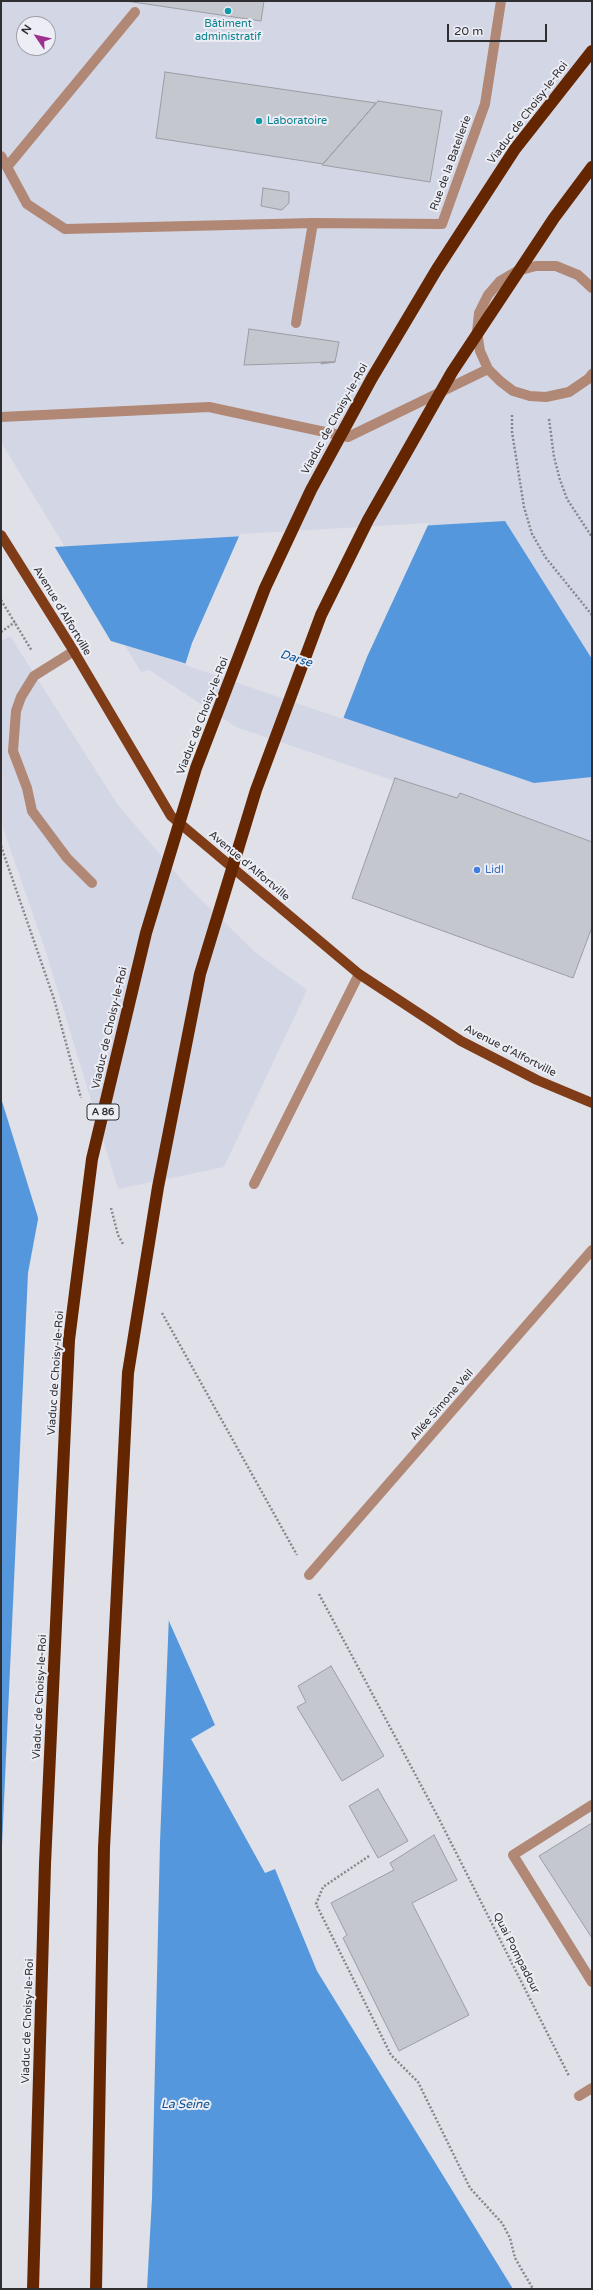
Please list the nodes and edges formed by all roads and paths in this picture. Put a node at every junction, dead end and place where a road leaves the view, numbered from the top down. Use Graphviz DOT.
graph roads {
  1 [pos="500,1"];
  2 [pos="135,12"];
  3 [pos="592,51"];
  4 [pos="1,156"];
  5 [pos="592,166"];
  6 [pos="7,167"];
  7 [pos="313,223"];
  8 [pos="592,288"];
  9 [pos="296,323"];
  10 [pos="488,369"];
  11 [pos="592,374"];
  12 [pos="513,391"];
  13 [pos="546,397"];
  14 [pos="1,417"];
  15 [pos="1,535"];
  16 [pos="592,537"];
  17 [pos="1,600"];
  18 [pos="592,615"];
  19 [pos="15,622"];
  20 [pos="1,632"];
  21 [pos="72,648"];
  22 [pos="35,655"];
  23 [pos="1,846"];
  24 [pos="92,883"];
  25 [pos="359,974"];
  26 [pos="592,1103"];
  27 [pos="83,1106"];
  28 [pos="254,1184"];
  29 [pos="110,1205"];
  30 [pos="126,1249"];
  31 [pos="592,1250"];
  32 [pos="159,1308"];
  33 [pos="309,1575"];
  34 [pos="592,1805"];
  35 [pos="369,1856"];
  36 [pos="592,1982"];
  37 [pos="592,2088"];
  38 [pos="579,2096"];
  39 [pos="33,2289"];
  40 [pos="96,2289"];
  41 [pos="534,2289"];
  1 -- 7 [label="street, Rue de la Batellerie"];
  2 -- 6 [label="street"];
  3 -- 39 [label="highway, Viaduc de Choisy-le-Roi / A 86, bridge"];
  4 -- 6 [label="street"];
  5 -- 40 [label="highway, bridge"];
  6 -- 7 [label="street"];
  7 -- 9 [label="street"];
  8 -- 10 [label="street"];
  10 -- 12 [label="street"];
  10 -- 14 [label="street"];
  11 -- 13 [label="street"];
  12 -- 13 [label="street"];
  12 -- 18 [label="path"];
  13 -- 16 [label="path"];
  15 -- 21 [label="main road, Avenue d'Alfortville"];
  17 -- 19 [label="path"];
  19 -- 20 [label="path"];
  19 -- 22 [label="path"];
  21 -- 24 [label="street"];
  21 -- 25 [label="main road, Avenue d'Alfortville"];
  23 -- 27 [label="path"];
  25 -- 26 [label="main road, Avenue d'Alfortville"];
  25 -- 28 [label="street"];
  29 -- 30 [label="path"];
  31 -- 33 [label="street, Allée Simone Veil"];
  32 -- 33 [label="path, Quai Pompadour"];
  33 -- 38 [label="path, Quai Pompadour"];
  34 -- 36 [label="street"];
  35 -- 41 [label="path"];
  37 -- 38 [label="street"];
}
